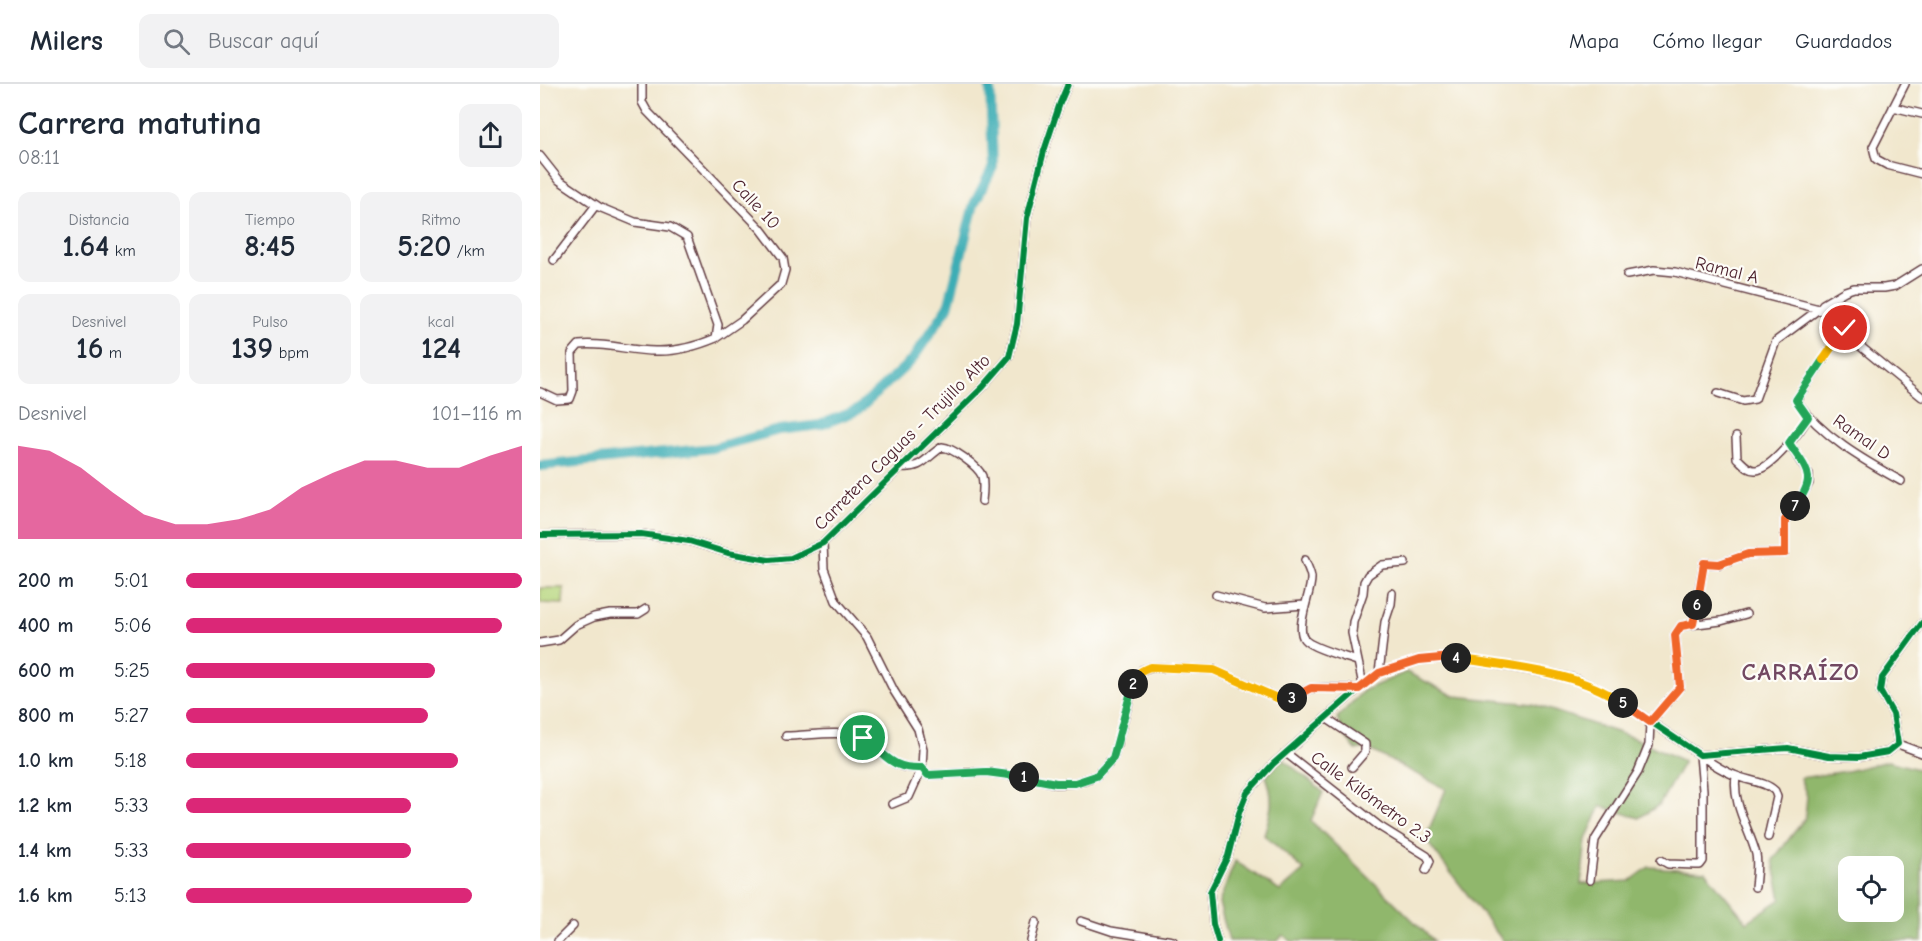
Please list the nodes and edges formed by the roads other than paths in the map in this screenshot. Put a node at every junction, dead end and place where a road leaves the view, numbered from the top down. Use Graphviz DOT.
graph roads {
  1 [pos="642,84"];
  2 [pos="1068,84"];
  3 [pos="1905,84"];
  4 [pos="1893,107"];
  5 [pos="1922,114"];
  6 [pos="540,156"];
  7 [pos="1922,174"];
  8 [pos="597,205"];
  9 [pos="554,260"];
  10 [pos="1922,269"];
  11 [pos="1627,275"];
  12 [pos="1819,309"];
  13 [pos="1845,328"];
  14 [pos="716,338"];
  15 [pos="540,392"];
  16 [pos="1718,393"];
  17 [pos="1922,397"];
  18 [pos="1808,417"];
  19 [pos="1736,436"];
  20 [pos="1789,443"];
  21 [pos="901,467"];
  22 [pos="1901,481"];
  23 [pos="982,501"];
  24 [pos="540,535"];
  25 [pos="823,543"];
  26 [pos="1305,560"];
  27 [pos="1402,563"];
  28 [pos="1392,593"];
  29 [pos="1216,595"];
  30 [pos="1304,606"];
  31 [pos="646,609"];
  32 [pos="1746,614"];
  33 [pos="1922,623"];
  34 [pos="1693,624"];
  35 [pos="540,643"];
  36 [pos="1357,661"];
  37 [pos="1379,673"];
  38 [pos="1361,687"];
  39 [pos="1326,718"];
  40 [pos="1650,722"];
  41 [pos="786,736"];
  42 [pos="1898,744"];
  43 [pos="1286,753"];
  44 [pos="1922,753"];
  45 [pos="1700,755"];
  46 [pos="1352,767"];
  47 [pos="922,768"];
  48 [pos="1736,776"];
  49 [pos="892,804"];
  50 [pos="1768,837"];
  51 [pos="1661,860"];
  52 [pos="1426,870"];
  53 [pos="1590,880"];
  54 [pos="1755,886"];
  55 [pos="1212,907"];
  56 [pos="1081,921"];
  57 [pos="1036,922"];
  58 [pos="573,926"];
  59 [pos="558,941"];
  60 [pos="1031,941"];
  61 [pos="1173,941"];
  62 [pos="1218,941"];
  63 [pos="1223,941"];
  1 -- 14 [label="street, Calle 10"];
  2 -- 21 [label="street, Carretera Caguas - Trujillo Alto"];
  3 -- 4 [label="street"];
  4 -- 5 [label="street"];
  4 -- 7 [label="street"];
  6 -- 8 [label="street"];
  8 -- 9 [label="street"];
  8 -- 14 [label="street"];
  10 -- 12 [label="street"];
  11 -- 12 [label="street, Ramal A"];
  12 -- 13 [label="street, Ramal A"];
  12 -- 16 [label="street"];
  13 -- 17 [label="street, Ramal A"];
  13 -- 18 [label="street, Ramal D"];
  14 -- 15 [label="street, Calle 10"];
  18 -- 20 [label="street"];
  18 -- 22 [label="street, Ramal D"];
  19 -- 20 [label="street"];
  20 -- 34 [label="street"];
  21 -- 23 [label="street"];
  21 -- 25 [label="street, Carretera Caguas - Trujillo Alto"];
  24 -- 25 [label="street, Carretera Caguas - Trujillo Alto"];
  25 -- 47 [label="street"];
  26 -- 30 [label="street"];
  27 -- 36 [label="street"];
  28 -- 37 [label="street"];
  29 -- 30 [label="street"];
  30 -- 36 [label="street"];
  31 -- 35 [label="street"];
  32 -- 34 [label="street"];
  33 -- 42 [label="street"];
  34 -- 40 [label="street"];
  36 -- 38 [label="street"];
  37 -- 38 [label="street"];
  37 -- 40 [label="street"];
  38 -- 39 [label="street"];
  38 -- 47 [label="street"];
  39 -- 43 [label="street"];
  39 -- 46 [label="street"];
  40 -- 45 [label="street"];
  40 -- 53 [label="street"];
  41 -- 47 [label="street"];
  42 -- 44 [label="street"];
  42 -- 45 [label="street"];
  43 -- 52 [label="street, Calle Kilómetro 2.3"];
  43 -- 55 [label="street"];
  45 -- 48 [label="street"];
  45 -- 51 [label="street"];
  47 -- 49 [label="street"];
  48 -- 50 [label="street"];
  48 -- 54 [label="street"];
  55 -- 62 [label="street"];
  55 -- 63 [label="street"];
  56 -- 61 [label="street"];
  57 -- 60 [label="street"];
  58 -- 59 [label="street"];
}
